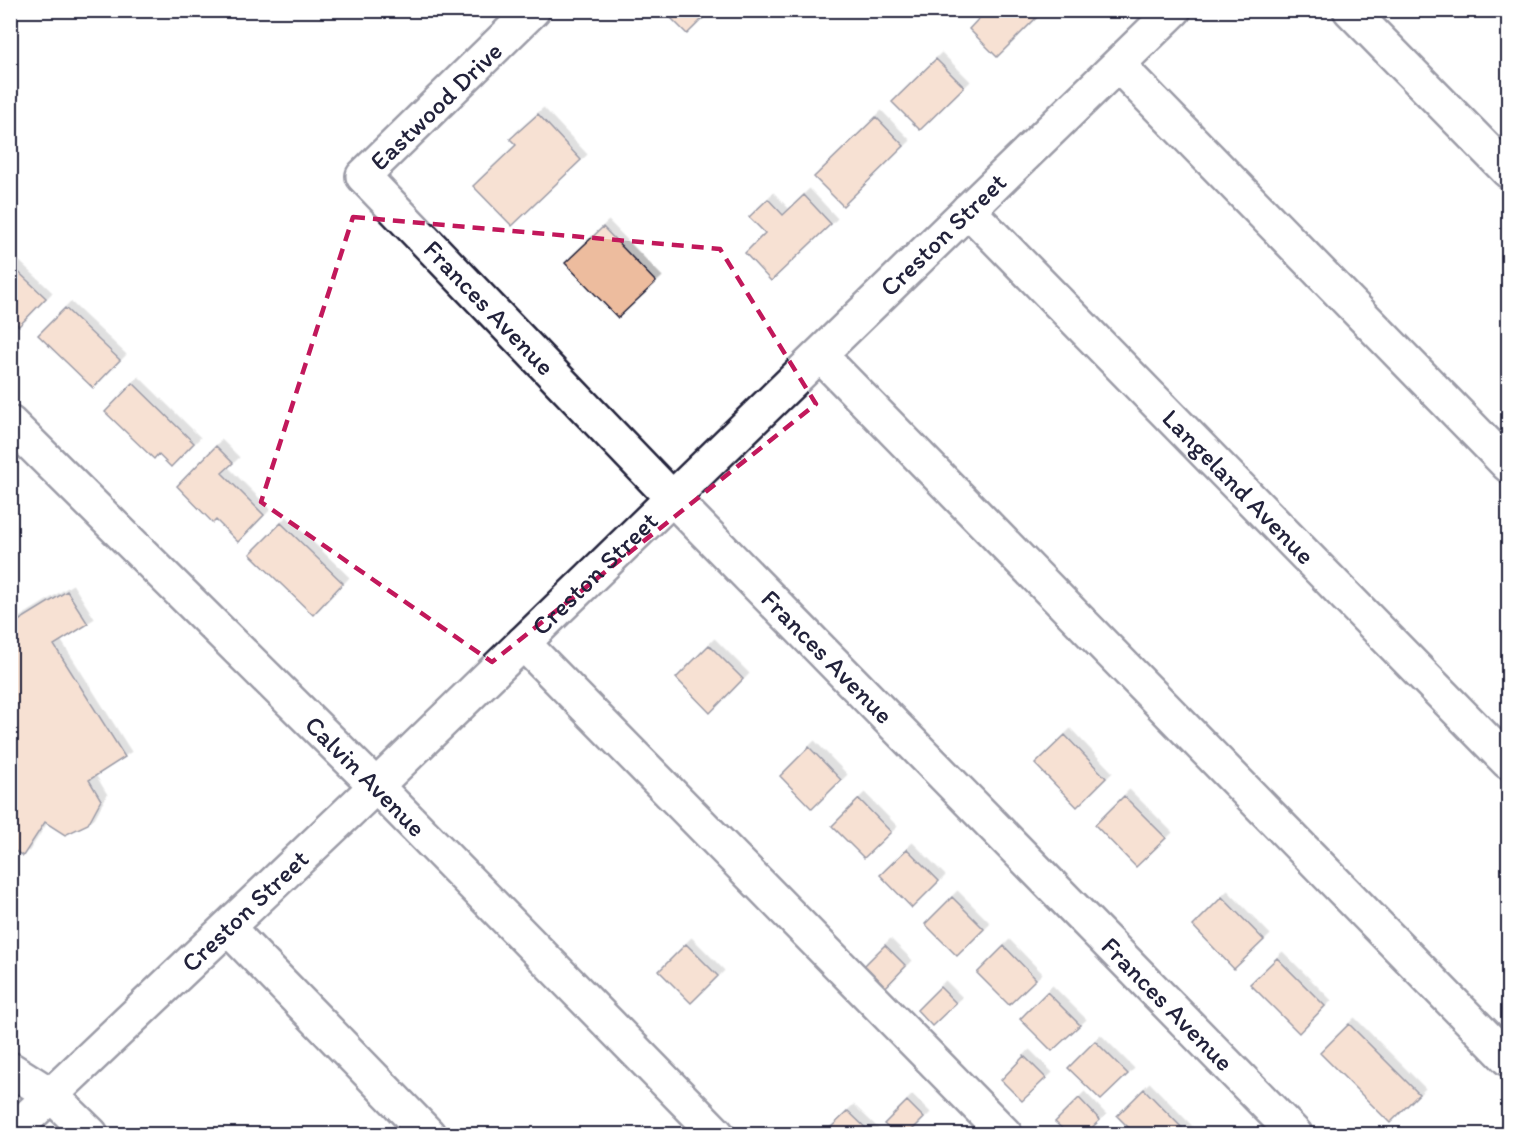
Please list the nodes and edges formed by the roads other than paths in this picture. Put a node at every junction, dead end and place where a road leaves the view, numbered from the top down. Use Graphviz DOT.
graph roads {
  1 [pos="534,10"];
  2 [pos="1174,10"];
  3 [pos="1350,10"];
  4 [pos="1118,65"];
  5 [pos="1509,171"];
  6 [pos="363,176"];
  7 [pos="968,210"];
  8 [pos="820,355"];
  9 [pos="10,423"];
  10 [pos="1509,465"];
  11 [pos="673,499"];
  12 [pos="524,643"];
  13 [pos="1509,762"];
  14 [pos="376,786"];
  15 [pos="228,928"];
  16 [pos="1509,1059"];
  17 [pos="10,1069"];
  18 [pos="51,1095"];
  19 [pos="10,1134"];
  20 [pos="91,1134"];
  21 [pos="428,1134"];
  22 [pos="717,1134"];
  23 [pos="1005,1134"];
  24 [pos="1295,1134"];
  1 -- 6 [label="street, Eastwood Drive"];
  2 -- 4 [label="street, Creston Street"];
  3 -- 5 [label="street"];
  4 -- 7 [label="street, Creston Street"];
  4 -- 10 [label="street"];
  6 -- 11 [label="street, Frances Avenue"];
  7 -- 8 [label="street, Creston Street"];
  7 -- 13 [label="street, Langeland Avenue"];
  8 -- 11 [label="street, Creston Street"];
  8 -- 16 [label="street"];
  9 -- 14 [label="street, Calvin Avenue"];
  11 -- 12 [label="street, Creston Street"];
  11 -- 24 [label="street, Frances Avenue"];
  12 -- 14 [label="street, Creston Street"];
  12 -- 23 [label="street"];
  14 -- 15 [label="street, Creston Street"];
  14 -- 22 [label="street, Calvin Avenue"];
  15 -- 18 [label="street, Creston Street"];
  15 -- 21 [label="street"];
  17 -- 18 [label="street"];
  18 -- 19 [label="street, Creston Street"];
  18 -- 20 [label="street"];
}
